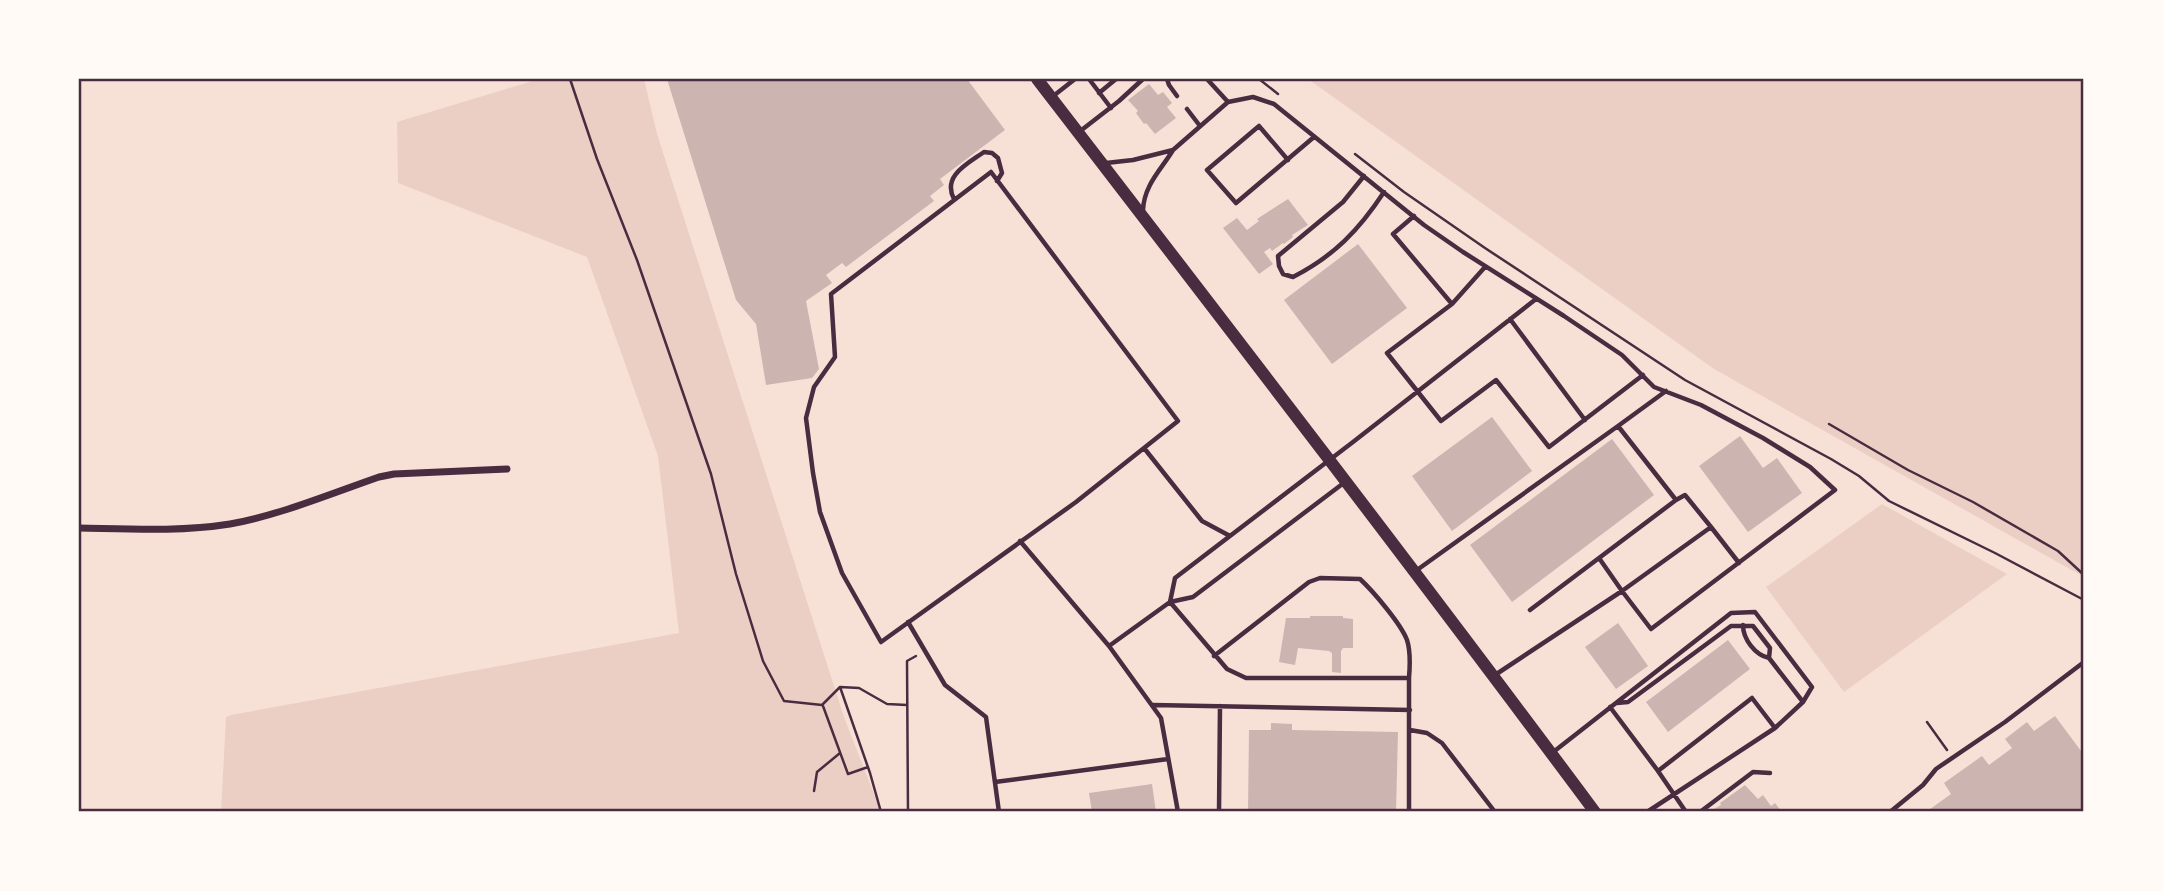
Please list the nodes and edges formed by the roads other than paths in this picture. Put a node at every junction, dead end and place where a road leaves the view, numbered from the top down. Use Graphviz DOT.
graph roads {
  1 [pos="1037,79"];
  2 [pos="1075,79"];
  3 [pos="1088,79"];
  4 [pos="1116,79"];
  5 [pos="1143,79"];
  6 [pos="1167,79"];
  7 [pos="1208,79"];
  8 [pos="1100,93"];
  9 [pos="1177,96"];
  10 [pos="1051,97"];
  11 [pos="1228,102"];
  12 [pos="1111,108"];
  13 [pos="1187,109"];
  14 [pos="1200,126"];
  15 [pos="1078,133"];
  16 [pos="1314,137"];
  17 [pos="1173,150"];
  18 [pos="1288,160"];
  19 [pos="1101,163"];
  20 [pos="1364,176"];
  21 [pos="997,181"];
  22 [pos="1384,192"];
  23 [pos="954,200"];
  24 [pos="1414,216"];
  25 [pos="1143,218"];
  26 [pos="1485,267"];
  27 [pos="1536,299"];
  28 [pos="1452,304"];
  29 [pos="1510,319"];
  30 [pos="1643,375"];
  31 [pos="1666,391"];
  32 [pos="1417,392"];
  33 [pos="1585,420"];
  34 [pos="1618,426"];
  35 [pos="1144,448"];
  36 [pos="1329,461"];
  37 [pos="507,469"];
  38 [pos="1346,482"];
  39 [pos="1676,500"];
  40 [pos="1711,527"];
  41 [pos="79,528"];
  42 [pos="1230,536"];
  43 [pos="1020,541"];
  44 [pos="1598,558"];
  45 [pos="1739,563"];
  46 [pos="1414,572"];
  47 [pos="1622,591"];
  48 [pos="1170,601"];
  49 [pos="1530,610"];
  50 [pos="908,622"];
  51 [pos="1743,625"];
  52 [pos="1109,646"];
  53 [pos="1214,656"];
  54 [pos="1769,658"];
  55 [pos="2084,662"];
  56 [pos="1493,676"];
  57 [pos="1409,678"];
  58 [pos="1803,702"];
  59 [pos="1615,703"];
  60 [pos="1152,705"];
  61 [pos="1220,706"];
  62 [pos="1610,708"];
  63 [pos="1410,710"];
  64 [pos="1775,728"];
  65 [pos="1410,730"];
  66 [pos="1551,754"];
  67 [pos="1168,759"];
  68 [pos="1658,771"];
  69 [pos="1770,773"];
  70 [pos="995,782"];
  71 [pos="1674,795"];
  72 [pos="999,812"];
  73 [pos="1178,812"];
  74 [pos="1219,812"];
  75 [pos="1409,812"];
  76 [pos="1495,812"];
  77 [pos="1595,812"];
  78 [pos="1647,812"];
  79 [pos="1686,812"];
  80 [pos="1700,812"];
  81 [pos="1890,812"];
  1 -- 10 [label="main road"];
  2 -- 10 [label="lane"];
  3 -- 8 [label="lane"];
  4 -- 8 [label="lane"];
  5 -- 12 [label="lane"];
  6 -- 9 [label="lane"];
  7 -- 11 [label="lane"];
  8 -- 12 [label="lane"];
  10 -- 15 [label="main road"];
  11 -- 14 [label="lane"];
  11 -- 16 [label="lane"];
  12 -- 15 [label="lane"];
  13 -- 14 [label="lane"];
  14 -- 17 [label="lane"];
  15 -- 19 [label="main road"];
  16 -- 18 [label="lane"];
  16 -- 20 [label="lane"];
  17 -- 19 [label="lane"];
  17 -- 25 [label="lane"];
  18 -- 18 [label="lane"];
  19 -- 25 [label="main road"];
  20 -- 22 [label="lane"];
  20 -- 22 [label="lane"];
  21 -- 23 [label="lane"];
  21 -- 23 [label="lane"];
  21 -- 35 [label="lane"];
  22 -- 24 [label="lane"];
  23 -- 50 [label="lane"];
  24 -- 26 [label="lane"];
  24 -- 28 [label="lane"];
  25 -- 36 [label="main road"];
  26 -- 27 [label="lane"];
  26 -- 28 [label="lane"];
  27 -- 29 [label="lane"];
  27 -- 30 [label="lane"];
  28 -- 32 [label="lane"];
  29 -- 32 [label="lane"];
  29 -- 33 [label="lane"];
  30 -- 31 [label="lane"];
  30 -- 33 [label="lane"];
  31 -- 34 [label="lane"];
  31 -- 45 [label="lane"];
  32 -- 33 [label="lane"];
  32 -- 36 [label="lane"];
  34 -- 39 [label="lane"];
  34 -- 46 [label="lane"];
  35 -- 42 [label="lane"];
  35 -- 43 [label="lane"];
  36 -- 38 [label="main road"];
  36 -- 42 [label="lane"];
  37 -- 41 [label="street"];
  38 -- 46 [label="main road"];
  38 -- 48 [label="lane"];
  39 -- 40 [label="lane"];
  39 -- 44 [label="lane"];
  40 -- 45 [label="lane"];
  40 -- 47 [label="lane"];
  42 -- 48 [label="lane"];
  43 -- 50 [label="lane"];
  43 -- 52 [label="lane"];
  44 -- 47 [label="lane"];
  44 -- 49 [label="lane"];
  45 -- 47 [label="lane"];
  46 -- 56 [label="main road"];
  47 -- 56 [label="lane"];
  48 -- 52 [label="lane"];
  48 -- 53 [label="lane"];
  50 -- 70 [label="lane"];
  51 -- 54 [label="lane"];
  51 -- 54 [label="lane"];
  51 -- 59 [label="lane"];
  52 -- 60 [label="lane"];
  53 -- 57 [label="lane"];
  53 -- 57 [label="lane"];
  54 -- 58 [label="lane"];
  55 -- 81 [label="lane"];
  56 -- 66 [label="main road"];
  57 -- 63 [label="lane"];
  58 -- 59 [label="lane"];
  58 -- 64 [label="lane"];
  59 -- 62 [label="lane"];
  60 -- 61 [label="lane"];
  60 -- 67 [label="lane"];
  61 -- 63 [label="lane"];
  61 -- 74 [label="lane"];
  62 -- 66 [label="lane"];
  62 -- 68 [label="lane"];
  63 -- 65 [label="lane"];
  64 -- 68 [label="lane"];
  64 -- 71 [label="lane"];
  65 -- 75 [label="lane"];
  65 -- 76 [label="lane"];
  66 -- 77 [label="main road"];
  67 -- 70 [label="lane"];
  67 -- 73 [label="lane"];
  68 -- 71 [label="lane"];
  69 -- 80 [label="lane"];
  70 -- 72 [label="lane"];
  71 -- 78 [label="lane"];
  71 -- 79 [label="lane"];
}
